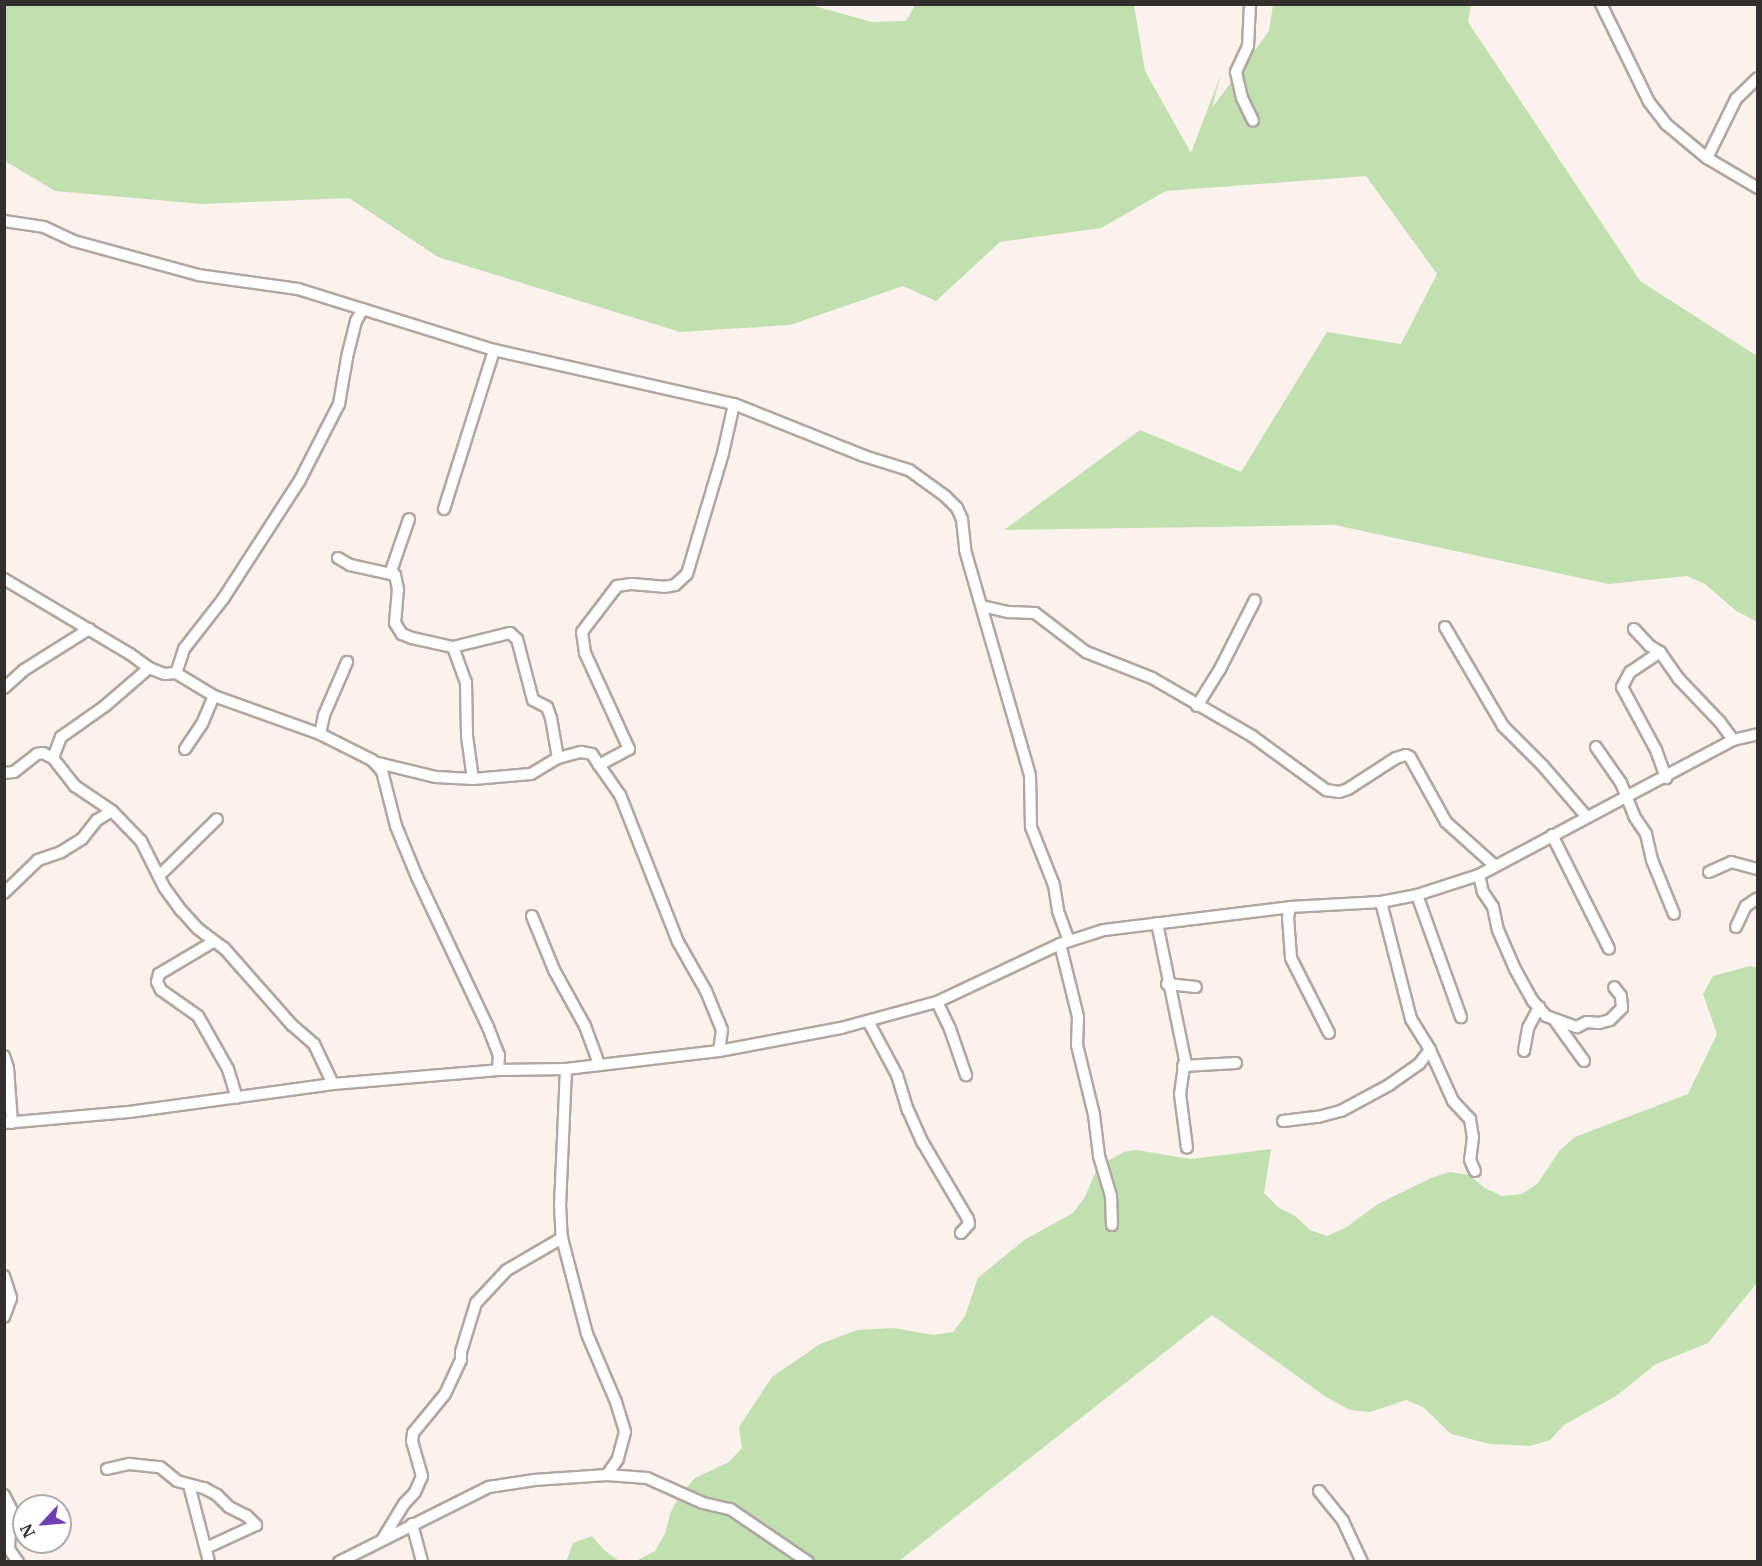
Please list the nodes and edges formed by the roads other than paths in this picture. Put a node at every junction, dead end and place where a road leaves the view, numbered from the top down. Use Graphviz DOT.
graph roads {
  1 [pos="1250,4"];
  2 [pos="1600,4"];
  3 [pos="1758,78"];
  4 [pos="1253,121"];
  5 [pos="1707,158"];
  6 [pos="1758,188"];
  7 [pos="4,221"];
  8 [pos="363,309"];
  9 [pos="494,350"];
  10 [pos="734,404"];
  11 [pos="444,509"];
  12 [pos="409,519"];
  13 [pos="338,558"];
  14 [pos="390,574"];
  15 [pos="4,579"];
  16 [pos="1255,600"];
  17 [pos="982,606"];
  18 [pos="1445,627"];
  19 [pos="1634,629"];
  20 [pos="89,630"];
  21 [pos="453,647"];
  22 [pos="1660,652"];
  23 [pos="347,662"];
  24 [pos="149,668"];
  25 [pos="176,673"];
  26 [pos="4,688"];
  27 [pos="214,696"];
  28 [pos="1197,706"];
  29 [pos="320,734"];
  30 [pos="1758,734"];
  31 [pos="1733,740"];
  32 [pos="1596,747"];
  33 [pos="185,748"];
  34 [pos="53,758"];
  35 [pos="558,758"];
  36 [pos="372,760"];
  37 [pos="599,765"];
  38 [pos="4,773"];
  39 [pos="1666,778"];
  40 [pos="473,779"];
  41 [pos="1627,796"];
  42 [pos="112,811"];
  43 [pos="1586,816"];
  44 [pos="217,819"];
  45 [pos="1552,835"];
  46 [pos="1495,866"];
  47 [pos="1758,869"];
  48 [pos="1709,872"];
  49 [pos="1479,875"];
  50 [pos="159,876"];
  51 [pos="4,893"];
  52 [pos="1417,895"];
  53 [pos="1758,898"];
  54 [pos="1382,902"];
  55 [pos="1290,907"];
  56 [pos="1674,914"];
  57 [pos="532,916"];
  58 [pos="1157,923"];
  59 [pos="1736,927"];
  60 [pos="213,942"];
  61 [pos="1065,943"];
  62 [pos="1609,949"];
  63 [pos="1167,984"];
  64 [pos="1196,987"];
  65 [pos="1614,987"];
  66 [pos="937,1002"];
  67 [pos="1539,1007"];
  68 [pos="1461,1017"];
  69 [pos="868,1021"];
  70 [pos="1556,1021"];
  71 [pos="1329,1033"];
  72 [pos="1430,1050"];
  73 [pos="1524,1051"];
  74 [pos="719,1052"];
  75 [pos="4,1056"];
  76 [pos="1584,1060"];
  77 [pos="1236,1063"];
  78 [pos="599,1064"];
  79 [pos="1183,1066"];
  80 [pos="566,1069"];
  81 [pos="498,1070"];
  82 [pos="966,1075"];
  83 [pos="333,1084"];
  84 [pos="237,1098"];
  85 [pos="1284,1121"];
  86 [pos="8,1123"];
  87 [pos="1187,1148"];
  88 [pos="1475,1171"];
  89 [pos="1113,1225"];
  90 [pos="961,1233"];
  91 [pos="562,1238"];
  92 [pos="4,1276"];
  93 [pos="4,1317"];
  94 [pos="107,1469"];
  95 [pos="607,1475"];
  96 [pos="189,1485"];
  97 [pos="1319,1491"];
  98 [pos="4,1495"];
  99 [pos="412,1524"];
  100 [pos="381,1542"];
  101 [pos="206,1548"];
  102 [pos="18,1562"];
  103 [pos="209,1562"];
  104 [pos="339,1562"];
  105 [pos="422,1562"];
  106 [pos="808,1562"];
  107 [pos="1362,1562"];
  1 -- 4 [label="street"];
  2 -- 5 [label="street"];
  3 -- 5 [label="street"];
  5 -- 6 [label="street"];
  7 -- 8 [label="street"];
  8 -- 9 [label="street"];
  8 -- 25 [label="street"];
  9 -- 10 [label="street"];
  9 -- 11 [label="street"];
  10 -- 17 [label="street"];
  10 -- 37 [label="street"];
  12 -- 14 [label="street"];
  13 -- 14 [label="street"];
  14 -- 21 [label="street"];
  15 -- 20 [label="street"];
  16 -- 28 [label="street"];
  17 -- 28 [label="street"];
  17 -- 61 [label="street"];
  18 -- 43 [label="street"];
  19 -- 22 [label="street"];
  20 -- 24 [label="street"];
  20 -- 26 [label="street"];
  21 -- 35 [label="street"];
  21 -- 40 [label="street"];
  22 -- 31 [label="street"];
  22 -- 39 [label="street"];
  23 -- 29 [label="street"];
  24 -- 25 [label="street"];
  24 -- 34 [label="street"];
  25 -- 27 [label="street"];
  27 -- 29 [label="street"];
  27 -- 33 [label="street"];
  28 -- 46 [label="street"];
  29 -- 36 [label="street"];
  30 -- 31 [label="street"];
  31 -- 39 [label="street"];
  32 -- 41 [label="street"];
  34 -- 38 [label="street"];
  34 -- 42 [label="street"];
  35 -- 37 [label="street"];
  35 -- 40 [label="street"];
  36 -- 40 [label="street"];
  36 -- 81 [label="street"];
  37 -- 74 [label="street"];
  39 -- 41 [label="street"];
  41 -- 43 [label="street"];
  41 -- 56 [label="street"];
  42 -- 50 [label="street"];
  42 -- 51 [label="street"];
  43 -- 45 [label="street"];
  44 -- 50 [label="street"];
  45 -- 46 [label="street"];
  45 -- 62 [label="street"];
  46 -- 49 [label="street"];
  47 -- 48 [label="street"];
  49 -- 52 [label="street"];
  49 -- 67 [label="street"];
  50 -- 60 [label="street"];
  52 -- 54 [label="street"];
  52 -- 68 [label="street"];
  53 -- 59 [label="street"];
  54 -- 55 [label="street"];
  54 -- 72 [label="street"];
  55 -- 58 [label="street"];
  55 -- 71 [label="street"];
  57 -- 78 [label="street"];
  58 -- 61 [label="street"];
  58 -- 63 [label="street"];
  60 -- 83 [label="street"];
  60 -- 84 [label="street"];
  61 -- 66 [label="street"];
  61 -- 89 [label="street"];
  63 -- 64 [label="street"];
  63 -- 79 [label="street"];
  65 -- 70 [label="street"];
  66 -- 69 [label="street"];
  66 -- 82 [label="street"];
  67 -- 70 [label="street"];
  67 -- 73 [label="street"];
  69 -- 74 [label="street"];
  69 -- 90 [label="street"];
  70 -- 76 [label="street"];
  72 -- 85 [label="street"];
  72 -- 88 [label="street"];
  74 -- 78 [label="street"];
  75 -- 86 [label="street"];
  77 -- 79 [label="street"];
  78 -- 80 [label="street"];
  79 -- 87 [label="street"];
  80 -- 81 [label="street"];
  80 -- 91 [label="street"];
  81 -- 83 [label="street"];
  83 -- 84 [label="street"];
  84 -- 86 [label="street"];
  91 -- 95 [label="street"];
  91 -- 100 [label="street"];
  92 -- 93 [label="street"];
  94 -- 96 [label="street"];
  95 -- 99 [label="street"];
  95 -- 106 [label="street"];
  96 -- 101 [label="street"];
  96 -- 101 [label="street"];
  97 -- 107 [label="street"];
  98 -- 102 [label="street"];
  99 -- 100 [label="street"];
  99 -- 105 [label="street"];
  100 -- 104 [label="street"];
  101 -- 103 [label="street"];
}
